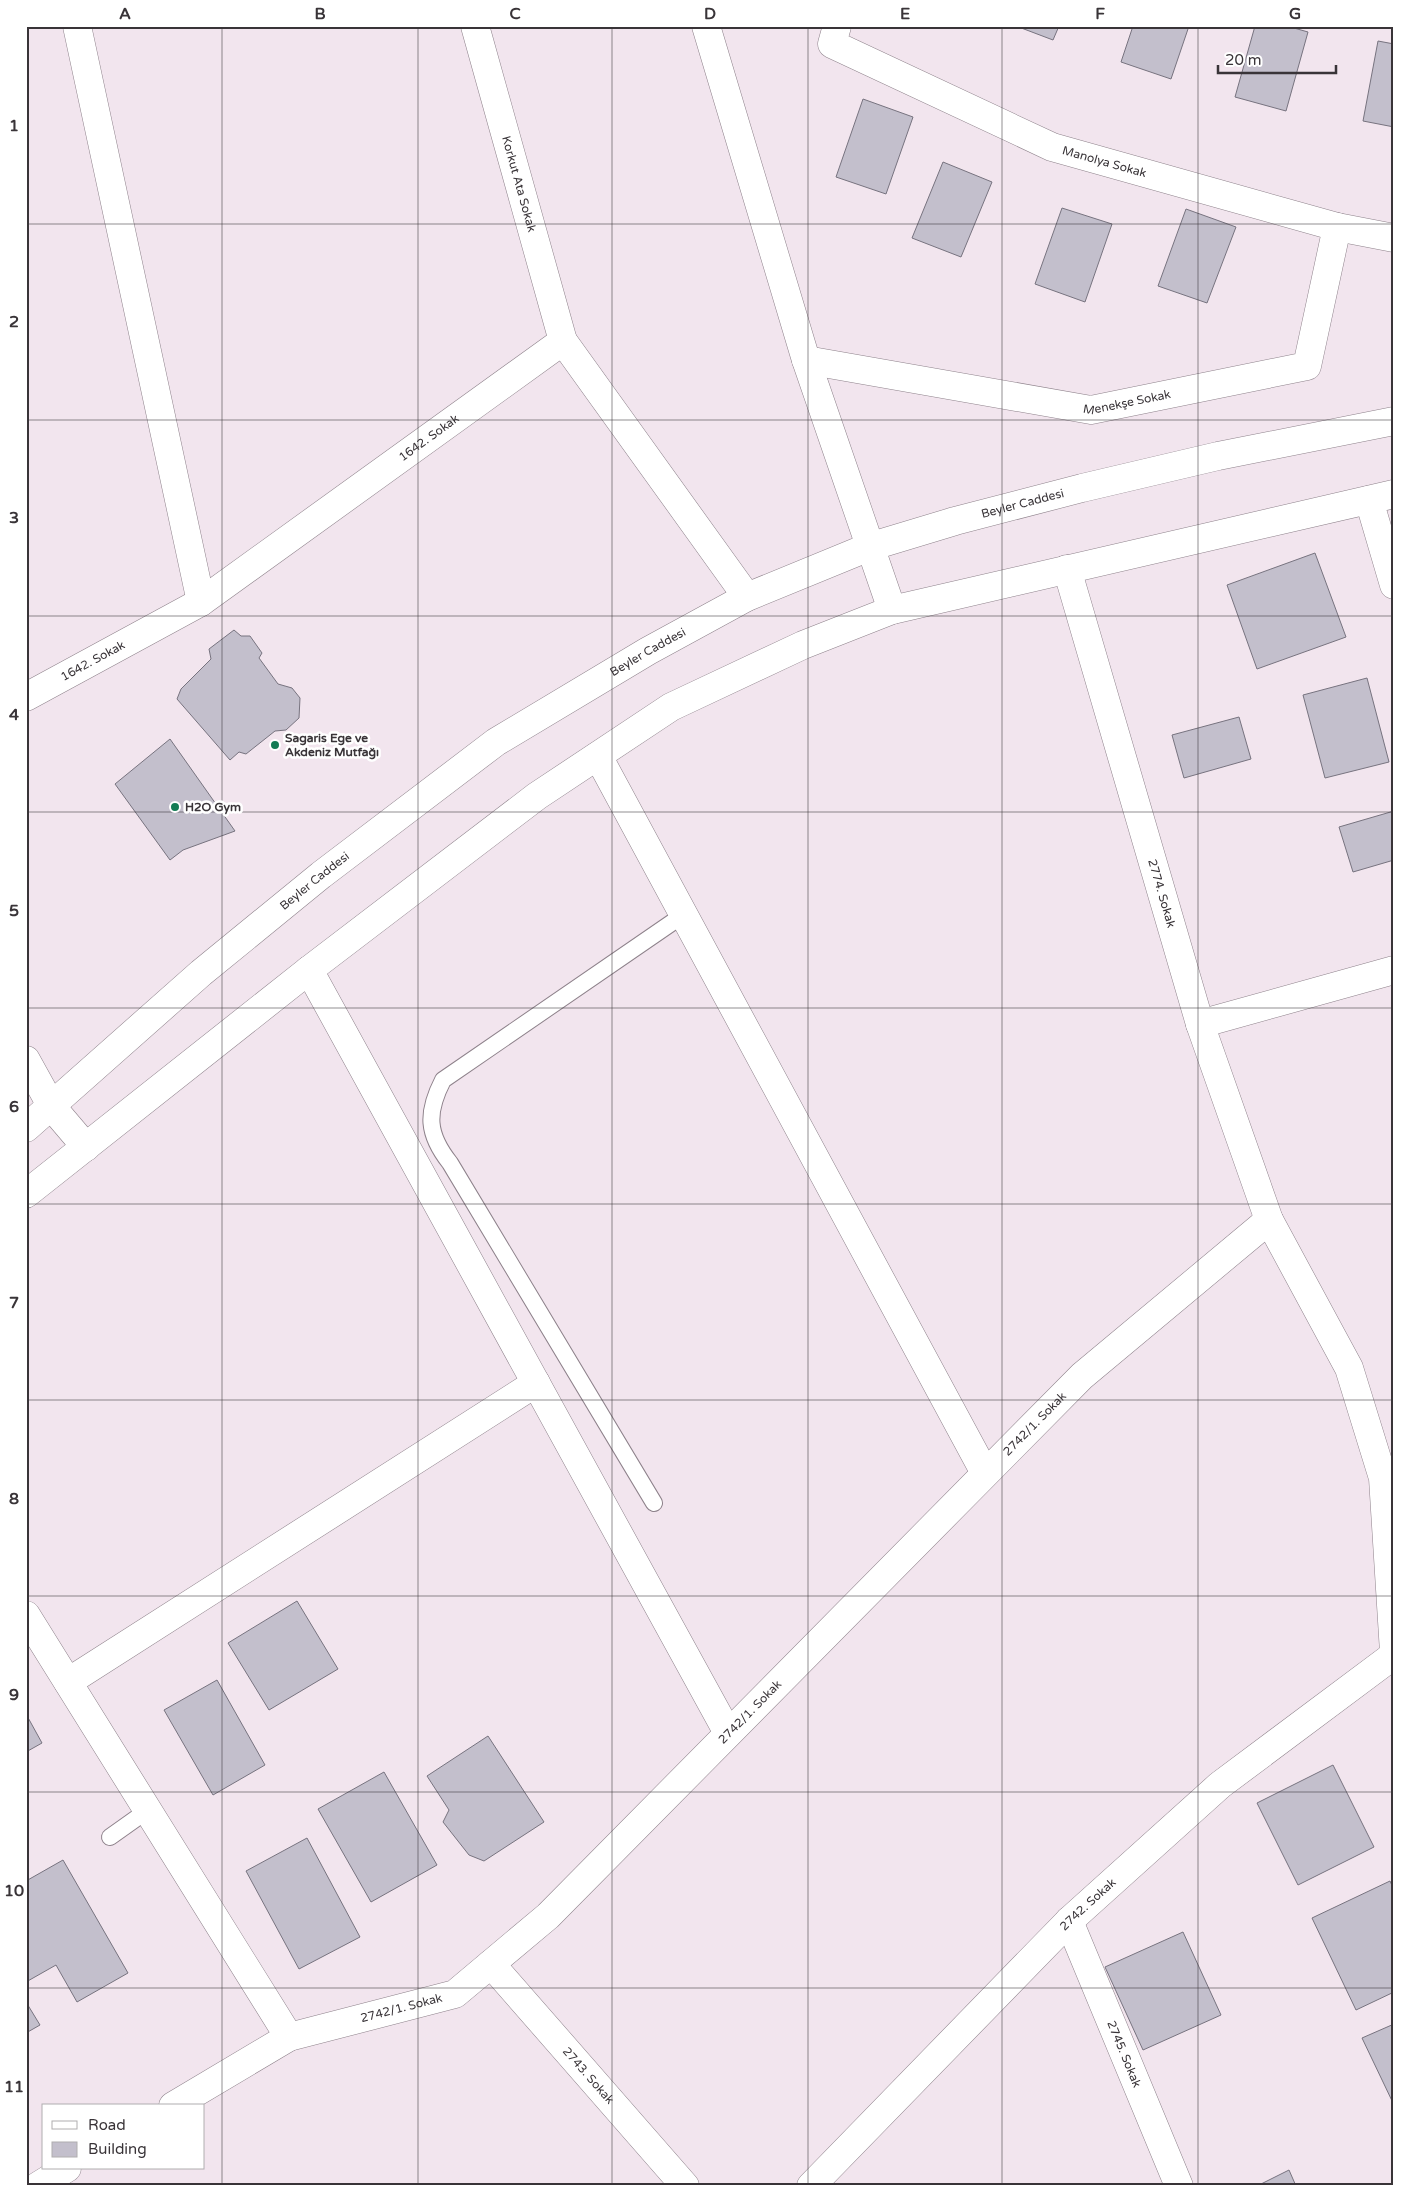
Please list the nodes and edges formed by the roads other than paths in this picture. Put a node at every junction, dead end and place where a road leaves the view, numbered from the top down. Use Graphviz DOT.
graph roads {
  1 [pos="77,26"];
  2 [pos="475,26"];
  3 [pos="706,26"];
  4 [pos="834,35"];
  5 [pos="1337,227"];
  6 [pos="1394,238"];
  7 [pos="563,340"];
  8 [pos="806,360"];
  9 [pos="1394,421"];
  10 [pos="1381,497"];
  11 [pos="869,547"];
  12 [pos="1067,569"];
  13 [pos="1394,585"];
  14 [pos="747,597"];
  15 [pos="201,602"];
  16 [pos="892,610"];
  17 [pos="26,697"];
  18 [pos="598,756"];
  19 [pos="683,914"];
  20 [pos="309,970"];
  21 [pos="1394,970"];
  22 [pos="1200,1024"];
  23 [pos="26,1060"];
  24 [pos="52,1106"];
  25 [pos="26,1128"];
  26 [pos="86,1147"];
  27 [pos="26,1194"];
  28 [pos="1270,1220"];
  29 [pos="536,1383"];
  30 [pos="985,1473"];
  31 [pos="654,1503"];
  32 [pos="26,1615"];
  33 [pos="1394,1654"];
  34 [pos="68,1682"];
  35 [pos="728,1733"];
  36 [pos="148,1810"];
  37 [pos="110,1836"];
  38 [pos="1069,1921"];
  39 [pos="491,1964"];
  40 [pos="289,2037"];
  41 [pos="176,2104"];
  42 [pos="64,2170"];
  43 [pos="38,2186"];
  44 [pos="685,2186"];
  45 [pos="811,2186"];
  46 [pos="1179,2186"];
  1 -- 15 [label="street"];
  2 -- 7 [label="street, Korkut Ata Sokak"];
  3 -- 8 [label="street"];
  4 -- 5 [label="street, Manolya Sokak"];
  5 -- 6 [label="street, Manolya Sokak"];
  5 -- 8 [label="street, Menekşe Sokak"];
  7 -- 14 [label="street"];
  7 -- 15 [label="street, 1642. Sokak"];
  8 -- 11 [label="street"];
  9 -- 11 [label="street, Beyler Caddesi"];
  10 -- 12 [label="street"];
  10 -- 13 [label="street"];
  11 -- 14 [label="street, Beyler Caddesi"];
  11 -- 16 [label="street"];
  12 -- 16 [label="street"];
  12 -- 22 [label="street, 2774. Sokak"];
  14 -- 24 [label="street, Beyler Caddesi"];
  15 -- 17 [label="street, 1642. Sokak"];
  16 -- 18 [label="street"];
  18 -- 19 [label="street"];
  18 -- 20 [label="street"];
  19 -- 30 [label="street"];
  19 -- 31 [label="lane"];
  20 -- 26 [label="street"];
  20 -- 29 [label="street"];
  21 -- 22 [label="street"];
  22 -- 28 [label="street, 2774. Sokak"];
  23 -- 24 [label="street"];
  24 -- 25 [label="street, Beyler Caddesi"];
  24 -- 26 [label="street"];
  26 -- 27 [label="street"];
  28 -- 30 [label="street, 2742/1. Sokak"];
  28 -- 33 [label="street, 2774. Sokak"];
  29 -- 34 [label="street"];
  29 -- 35 [label="street"];
  30 -- 35 [label="street, 2742/1. Sokak"];
  32 -- 34 [label="street"];
  33 -- 38 [label="street, 2742. Sokak"];
  34 -- 36 [label="street"];
  35 -- 39 [label="street, 2742/1. Sokak"];
  36 -- 37 [label="lane"];
  36 -- 40 [label="street"];
  38 -- 45 [label="street, 2742. Sokak"];
  38 -- 46 [label="street, 2745. Sokak"];
  39 -- 40 [label="street, 2742/1. Sokak"];
  39 -- 44 [label="street, 2743. Sokak"];
  40 -- 41 [label="street, 2742/1. Sokak"];
  42 -- 43 [label="street"];
}
